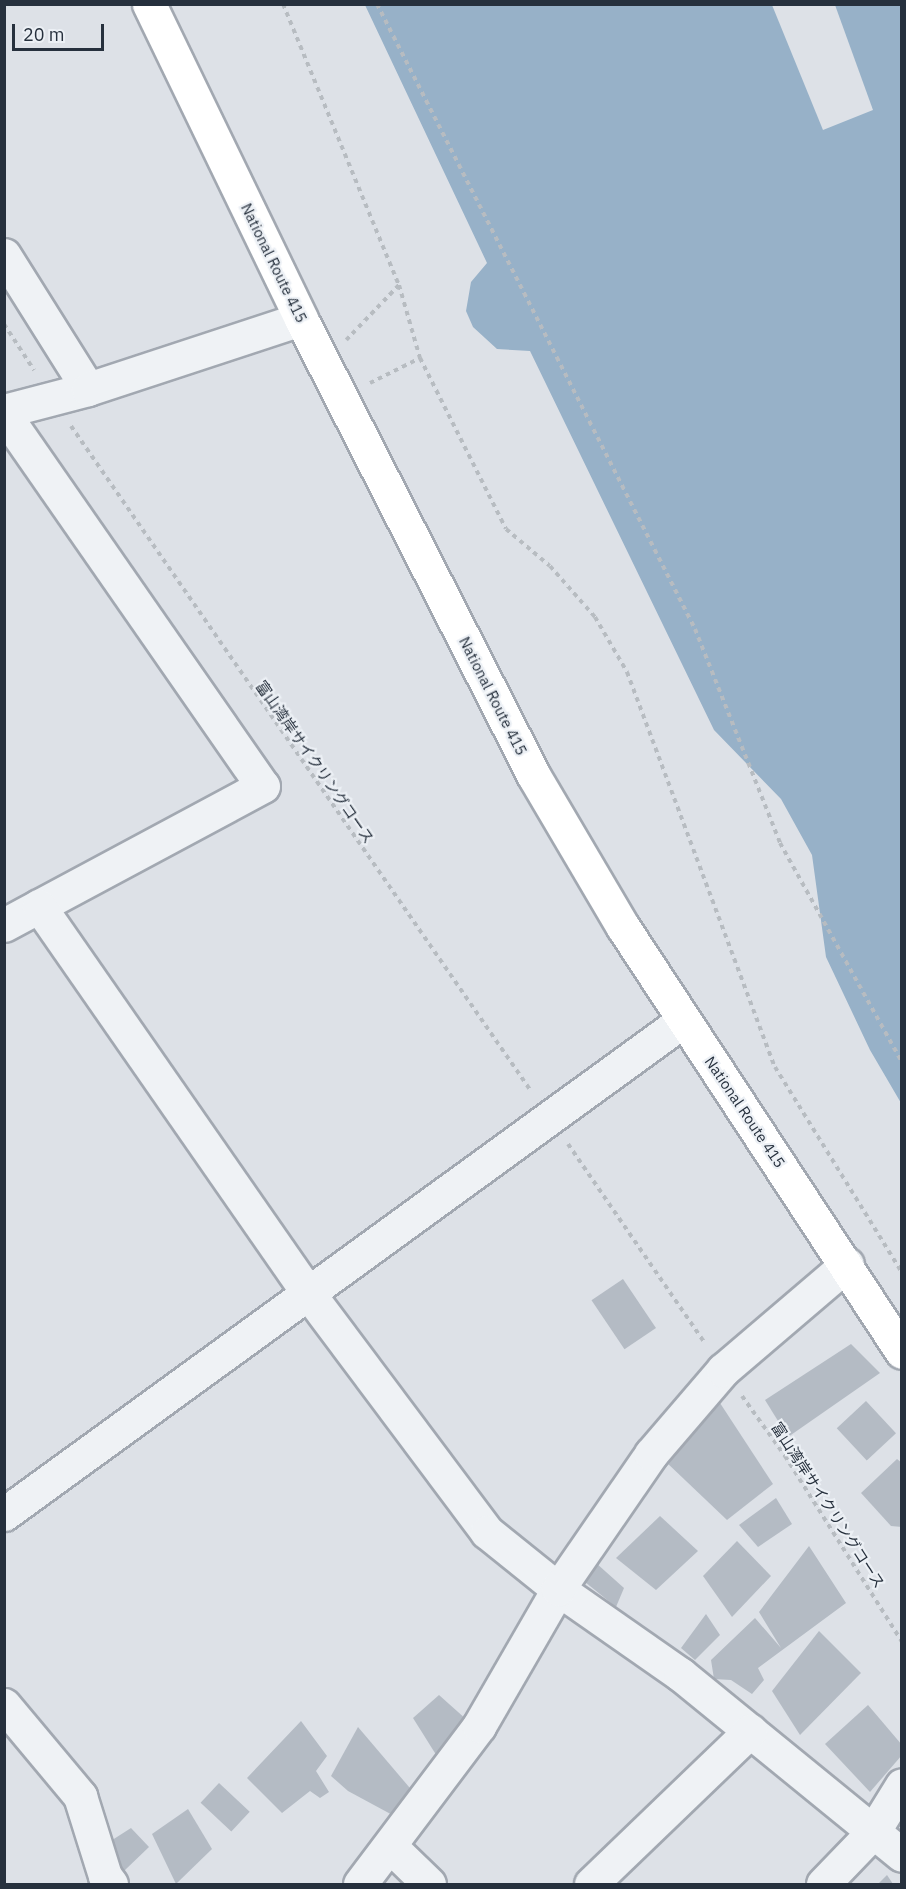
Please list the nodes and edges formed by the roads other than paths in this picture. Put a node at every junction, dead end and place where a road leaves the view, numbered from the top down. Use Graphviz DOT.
graph roads {
  1 [pos="149,4"];
  2 [pos="4,255"];
  3 [pos="301,319"];
  4 [pos="88,389"];
  5 [pos="4,413"];
  6 [pos="39,906"];
  7 [pos="4,925"];
  8 [pos="684,1020"];
  9 [pos="847,1264"];
  10 [pos="309,1294"];
  11 [pos="902,1352"];
  12 [pos="4,1514"];
  13 [pos="558,1589"];
  14 [pos="4,1705"];
  15 [pos="750,1731"];
  16 [pos="902,1785"];
  17 [pos="873,1832"];
  18 [pos="391,1847"];
  19 [pos="902,1854"];
  20 [pos="111,1884"];
  21 [pos="360,1884"];
  22 [pos="429,1884"];
  23 [pos="591,1884"];
  24 [pos="823,1884"];
  1 -- 3 [label="highway, National Route 415"];
  2 -- 4 [label="street"];
  3 -- 4 [label="street"];
  3 -- 8 [label="highway, National Route 415"];
  4 -- 5 [label="street"];
  5 -- 6 [label="street"];
  6 -- 7 [label="street"];
  6 -- 10 [label="street"];
  8 -- 9 [label="highway, National Route 415"];
  8 -- 10 [label="street"];
  9 -- 11 [label="highway, National Route 415"];
  9 -- 13 [label="street"];
  10 -- 12 [label="street"];
  10 -- 13 [label="street"];
  13 -- 15 [label="street"];
  13 -- 18 [label="street"];
  14 -- 20 [label="street"];
  15 -- 17 [label="street"];
  15 -- 23 [label="street"];
  16 -- 17 [label="street"];
  17 -- 19 [label="street"];
  17 -- 24 [label="street"];
  18 -- 21 [label="street"];
  18 -- 22 [label="street"];
}
